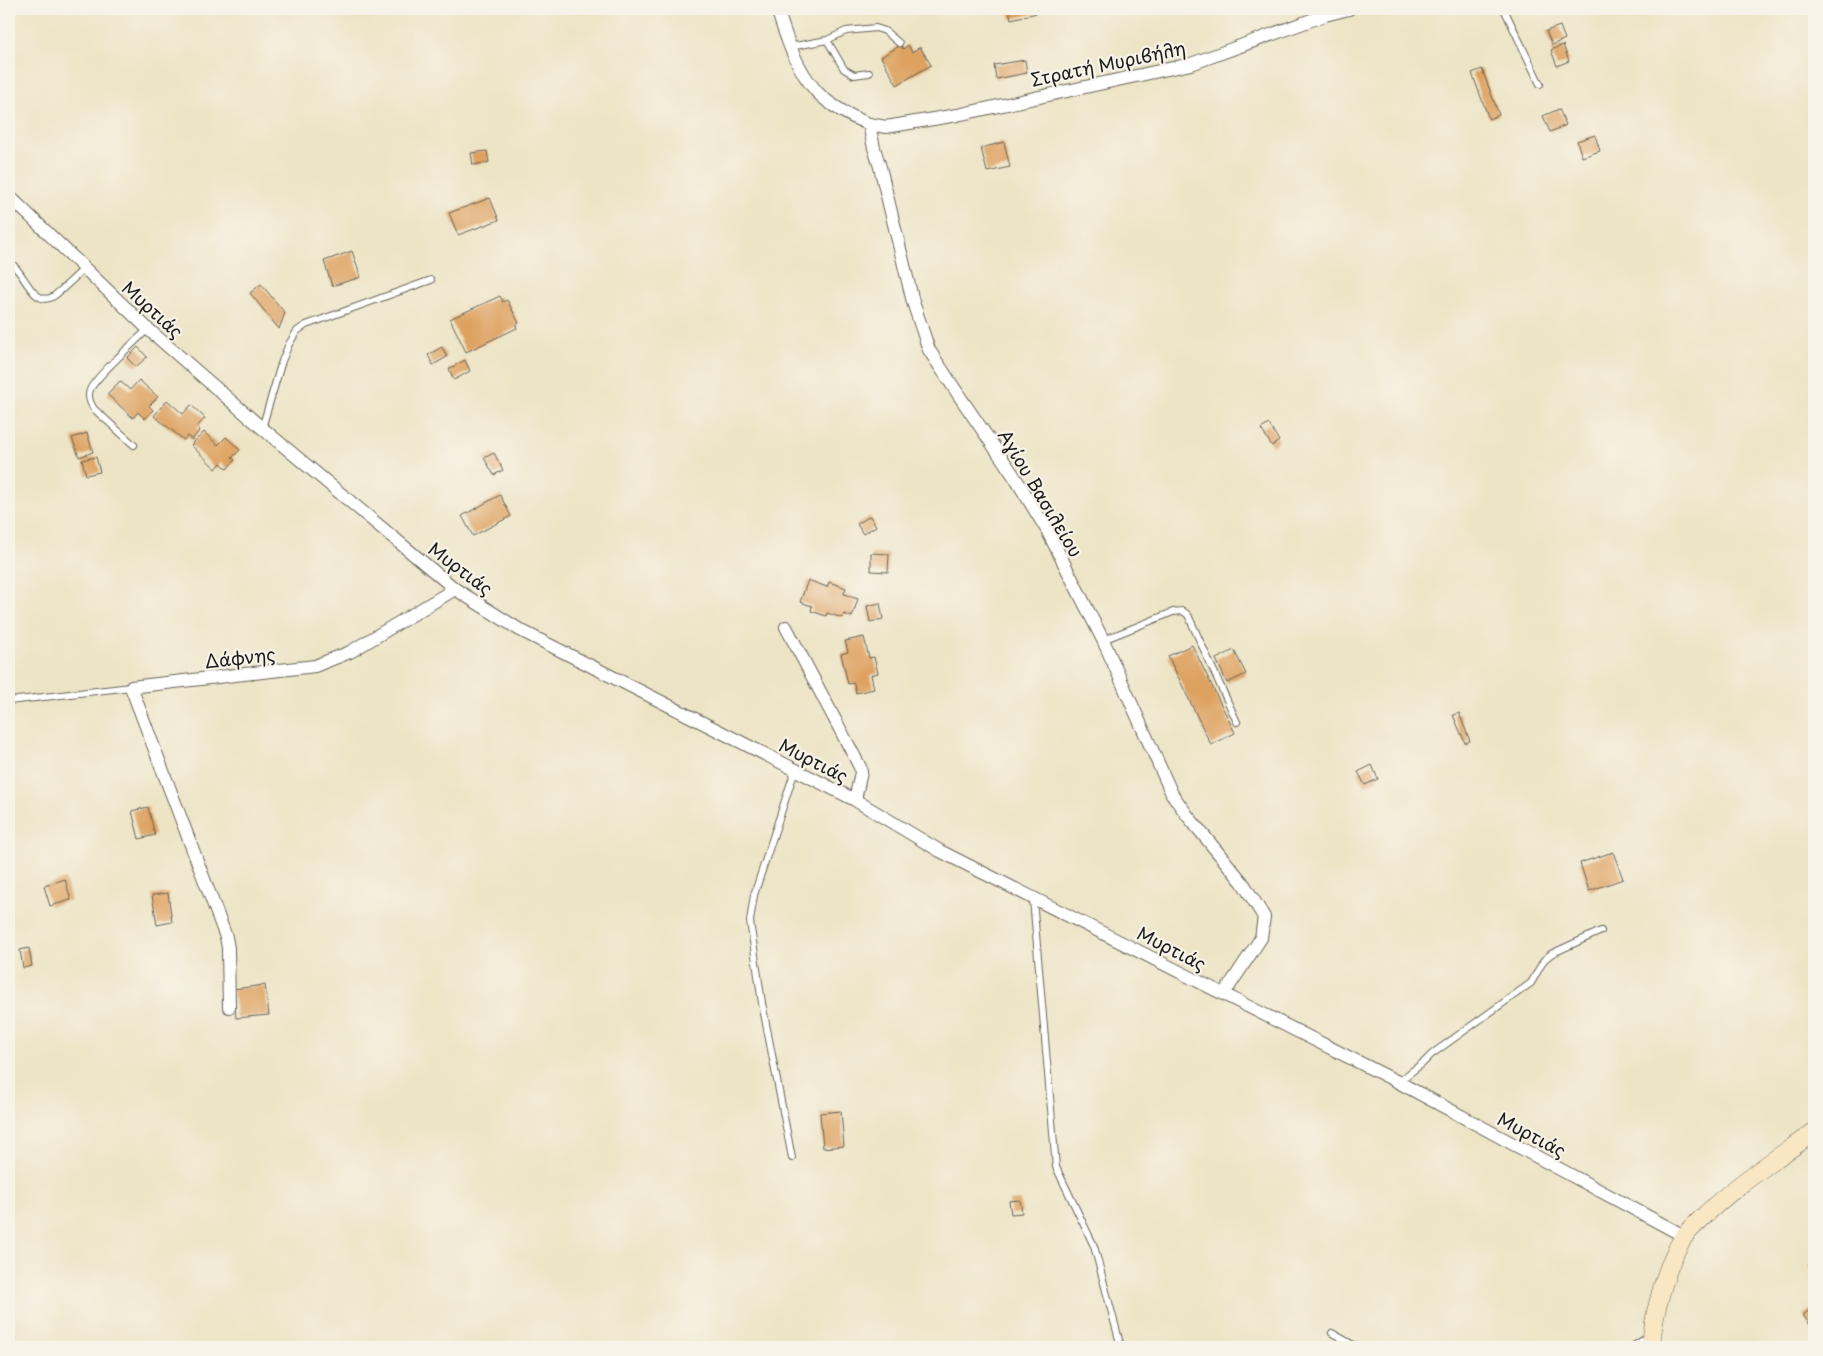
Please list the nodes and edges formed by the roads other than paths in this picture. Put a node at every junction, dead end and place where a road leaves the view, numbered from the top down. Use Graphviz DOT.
graph roads {
  1 [pos="777,9"];
  2 [pos="1349,9"];
  3 [pos="1504,9"];
  4 [pos="827,40"];
  5 [pos="899,43"];
  6 [pos="790,46"];
  7 [pos="869,73"];
  8 [pos="1540,84"];
  9 [pos="869,124"];
  10 [pos="9,196"];
  11 [pos="9,260"];
  12 [pos="84,269"];
  13 [pos="431,280"];
  14 [pos="148,329"];
  15 [pos="262,428"];
  16 [pos="134,445"];
  17 [pos="455,589"];
  18 [pos="786,627"];
  19 [pos="1103,640"];
  20 [pos="130,687"];
  21 [pos="9,701"];
  22 [pos="1237,722"];
  23 [pos="795,770"];
  24 [pos="855,800"];
  25 [pos="1033,899"];
  26 [pos="1601,930"];
  27 [pos="1224,994"];
  28 [pos="229,1006"];
  29 [pos="1398,1082"];
  30 [pos="1814,1132"];
  31 [pos="792,1158"];
  32 [pos="1684,1236"];
  33 [pos="1332,1333"];
  34 [pos="1651,1341"];
  35 [pos="1121,1347"];
  36 [pos="1357,1347"];
  37 [pos="1632,1347"];
  1 -- 6 [label="street"];
  2 -- 9 [label="street, Στρατή Μυριβήλη"];
  3 -- 8 [label="lane"];
  4 -- 5 [label="lane"];
  4 -- 6 [label="lane"];
  4 -- 7 [label="lane"];
  6 -- 9 [label="street"];
  9 -- 19 [label="street, Αγίου Βασιλείου"];
  10 -- 12 [label="street, Μυρτιάς"];
  11 -- 12 [label="lane"];
  12 -- 14 [label="street, Μυρτιάς"];
  13 -- 15 [label="lane"];
  14 -- 15 [label="street, Μυρτιάς"];
  14 -- 16 [label="lane"];
  15 -- 17 [label="street, Μυρτιάς"];
  17 -- 20 [label="street, Δάφνης"];
  17 -- 23 [label="street, Μυρτιάς"];
  18 -- 24 [label="street"];
  19 -- 22 [label="lane"];
  19 -- 27 [label="street, Αγίου Βασιλείου"];
  20 -- 21 [label="lane, Δάφνης"];
  20 -- 28 [label="street"];
  23 -- 24 [label="street, Μυρτιάς"];
  23 -- 31 [label="lane"];
  24 -- 25 [label="street, Μυρτιάς"];
  25 -- 27 [label="street, Μυρτιάς"];
  25 -- 35 [label="lane"];
  26 -- 29 [label="lane"];
  27 -- 29 [label="street, Μυρτιάς"];
  29 -- 32 [label="street, Μυρτιάς"];
  30 -- 32 [label="main road"];
  32 -- 34 [label="main road"];
  33 -- 36 [label="lane"];
  34 -- 37 [label="lane"];
}
